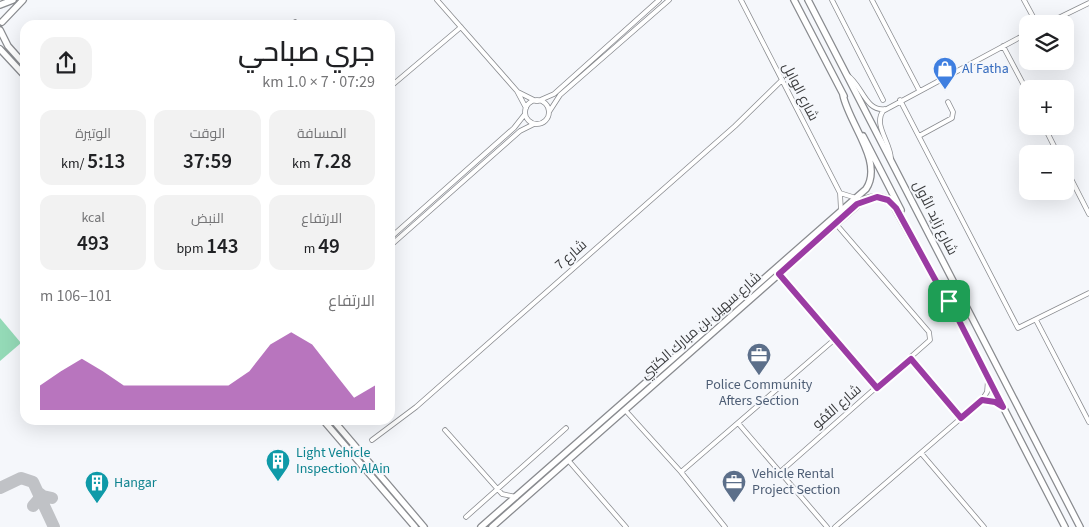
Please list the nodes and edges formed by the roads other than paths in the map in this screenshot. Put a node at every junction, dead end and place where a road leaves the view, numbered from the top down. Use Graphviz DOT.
graph roads {
  1 [pos="13,0"];
  2 [pos="23,0"];
  3 [pos="437,0"];
  4 [pos="660,0"];
  5 [pos="669,0"];
  6 [pos="741,0"];
  7 [pos="794,0"];
  8 [pos="808,0"];
  9 [pos="832,0"];
  10 [pos="872,0"];
  11 [pos="1024,0"];
  12 [pos="1089,3"];
  13 [pos="0,5"];
  14 [pos="0,15"];
  15 [pos="1032,15"];
  16 [pos="1064,15"];
  17 [pos="2,22"];
  18 [pos="461,26"];
  19 [pos="0,30"];
  20 [pos="1019,38"];
  21 [pos="1003,46"];
  22 [pos="0,50"];
  23 [pos="20,59"];
  24 [pos="20,71"];
  25 [pos="847,75"];
  26 [pos="1021,80"];
  27 [pos="781,81"];
  28 [pos="395,83"];
  29 [pos="919,90"];
  30 [pos="517,91"];
  31 [pos="843,95"];
  32 [pos="883,100"];
  33 [pos="900,100"];
  34 [pos="537,101"];
  35 [pos="948,102"];
  36 [pos="526,108"];
  37 [pos="884,109"];
  38 [pos="549,112"];
  39 [pos="525,114"];
  40 [pos="534,124"];
  41 [pos="919,136"];
  42 [pos="891,160"];
  43 [pos="1074,185"];
  44 [pos="840,193"];
  45 [pos="857,198"];
  46 [pos="841,212"];
  47 [pos="1089,214"];
  48 [pos="836,224"];
  49 [pos="395,234"];
  50 [pos="395,242"];
  51 [pos="779,274"];
  52 [pos="1089,292"];
  53 [pos="949,301"];
  54 [pos="1036,320"];
  55 [pos="835,339"];
  56 [pos="911,359"];
  57 [pos="988,377"];
  58 [pos="877,388"];
  59 [pos="982,400"];
  60 [pos="1003,407"];
  61 [pos="625,410"];
  62 [pos="961,418"];
  63 [pos="1089,422"];
  64 [pos="395,423"];
  65 [pos="738,423"];
  66 [pos="327,425"];
  67 [pos="337,425"];
  68 [pos="392,425"];
  69 [pos="566,428"];
  70 [pos="445,430"];
  71 [pos="372,440"];
  72 [pos="921,453"];
  73 [pos="568,460"];
  74 [pos="681,472"];
  75 [pos="779,472"];
  76 [pos="498,489"];
  77 [pos="502,494"];
  78 [pos="517,497"];
  79 [pos="504,508"];
  80 [pos="466,518"];
  81 [pos="721,522"];
  82 [pos="415,527"];
  83 [pos="424,527"];
  84 [pos="481,527"];
  85 [pos="492,527"];
  86 [pos="626,527"];
  87 [pos="715,527"];
  88 [pos="725,527"];
  89 [pos="827,527"];
  90 [pos="835,527"];
  91 [pos="984,527"];
  92 [pos="1065,527"];
  93 [pos="1080,527"];
  1 -- 13 [label="street"];
  2 -- 17 [label="street"];
  3 -- 18 [label="street"];
  4 -- 34 [label="street"];
  5 -- 38 [label="street"];
  6 -- 27 [label="street, شارع الوابِل"];
  7 -- 31 [label="street, شارع زايد الأول"];
  8 -- 25 [label="street, شارع زايد الأول"];
  9 -- 32 [label="street"];
  10 -- 29 [label="street"];
  11 -- 15 [label="street"];
  12 -- 16 [label="street"];
  14 -- 17 [label="street"];
  17 -- 19 [label="street"];
  18 -- 28 [label="street"];
  18 -- 30 [label="street"];
  19 -- 23 [label="street"];
  20 -- 21 [label="street"];
  21 -- 26 [label="street"];
  21 -- 29 [label="street"];
  22 -- 24 [label="street"];
  25 -- 37 [label="street"];
  25 -- 42 [label="street, شارع زايد الأول"];
  27 -- 44 [label="street, شارع الوابِل"];
  27 -- 64 [label="street, شارع 7"];
  29 -- 33 [label="street"];
  30 -- 34 [label="street"];
  30 -- 36 [label="street"];
  31 -- 45 [label="street, شارع سهيل بن مبارك الكتبي"];
  31 -- 53 [label="street, شارع زايد الأول"];
  33 -- 37 [label="street"];
  33 -- 41 [label="street"];
  34 -- 36 [label="street"];
  34 -- 38 [label="street"];
  35 -- 41 [label="street"];
  36 -- 39 [label="street"];
  37 -- 42 [label="street"];
  38 -- 40 [label="street"];
  39 -- 40 [label="street"];
  39 -- 49 [label="street"];
  40 -- 50 [label="street"];
  41 -- 54 [label="street"];
  42 -- 93 [label="street, شارع زايد الأول"];
  43 -- 47 [label="street"];
  44 -- 45 [label="street"];
  44 -- 46 [label="street, شارع الوابِل"];
  45 -- 46 [label="street, شارع سهيل بن مبارك الكتبي"];
  46 -- 78 [label="street, شارع سهيل بن مبارك الكتبي"];
  48 -- 51 [label="street, شارع سهيل بن مبارك الكتبي"];
  48 -- 53 [label="street, شارع سهيل بن مبارك الكتبي"];
  48 -- 56 [label="street, شارع النُّمُو"];
  51 -- 55 [label="street"];
  51 -- 61 [label="street, شارع سهيل بن مبارك الكتبي"];
  52 -- 54 [label="street"];
  53 -- 57 [label="street, شارع زايد الأول"];
  54 -- 63 [label="street"];
  55 -- 58 [label="street"];
  55 -- 65 [label="street"];
  56 -- 58 [label="street, شارع النُّمُو"];
  56 -- 62 [label="street"];
  57 -- 59 [label="street"];
  57 -- 60 [label="street, شارع زايد الأول"];
  58 -- 75 [label="street, شارع النُّمُو"];
  59 -- 60 [label="street"];
  59 -- 62 [label="street"];
  60 -- 92 [label="street, شارع زايد الأول"];
  61 -- 73 [label="street, شارع سهيل بن مبارك الكتبي"];
  61 -- 74 [label="street"];
  62 -- 72 [label="street"];
  65 -- 74 [label="street"];
  65 -- 75 [label="street"];
  66 -- 82 [label="street"];
  67 -- 83 [label="street"];
  68 -- 71 [label="street, شارع 7"];
  69 -- 76 [label="street"];
  70 -- 76 [label="street"];
  72 -- 90 [label="street"];
  72 -- 91 [label="street"];
  73 -- 85 [label="street, شارع سهيل بن مبارك الكتبي"];
  73 -- 86 [label="street"];
  74 -- 81 [label="street"];
  75 -- 89 [label="street"];
  76 -- 77 [label="street"];
  76 -- 80 [label="street"];
  77 -- 78 [label="street"];
  77 -- 79 [label="street"];
  78 -- 79 [label="street, شارع سهيل بن مبارك الكتبي"];
  79 -- 84 [label="street, شارع سهيل بن مبارك الكتبي"];
  81 -- 87 [label="street"];
  81 -- 88 [label="street"];
}
